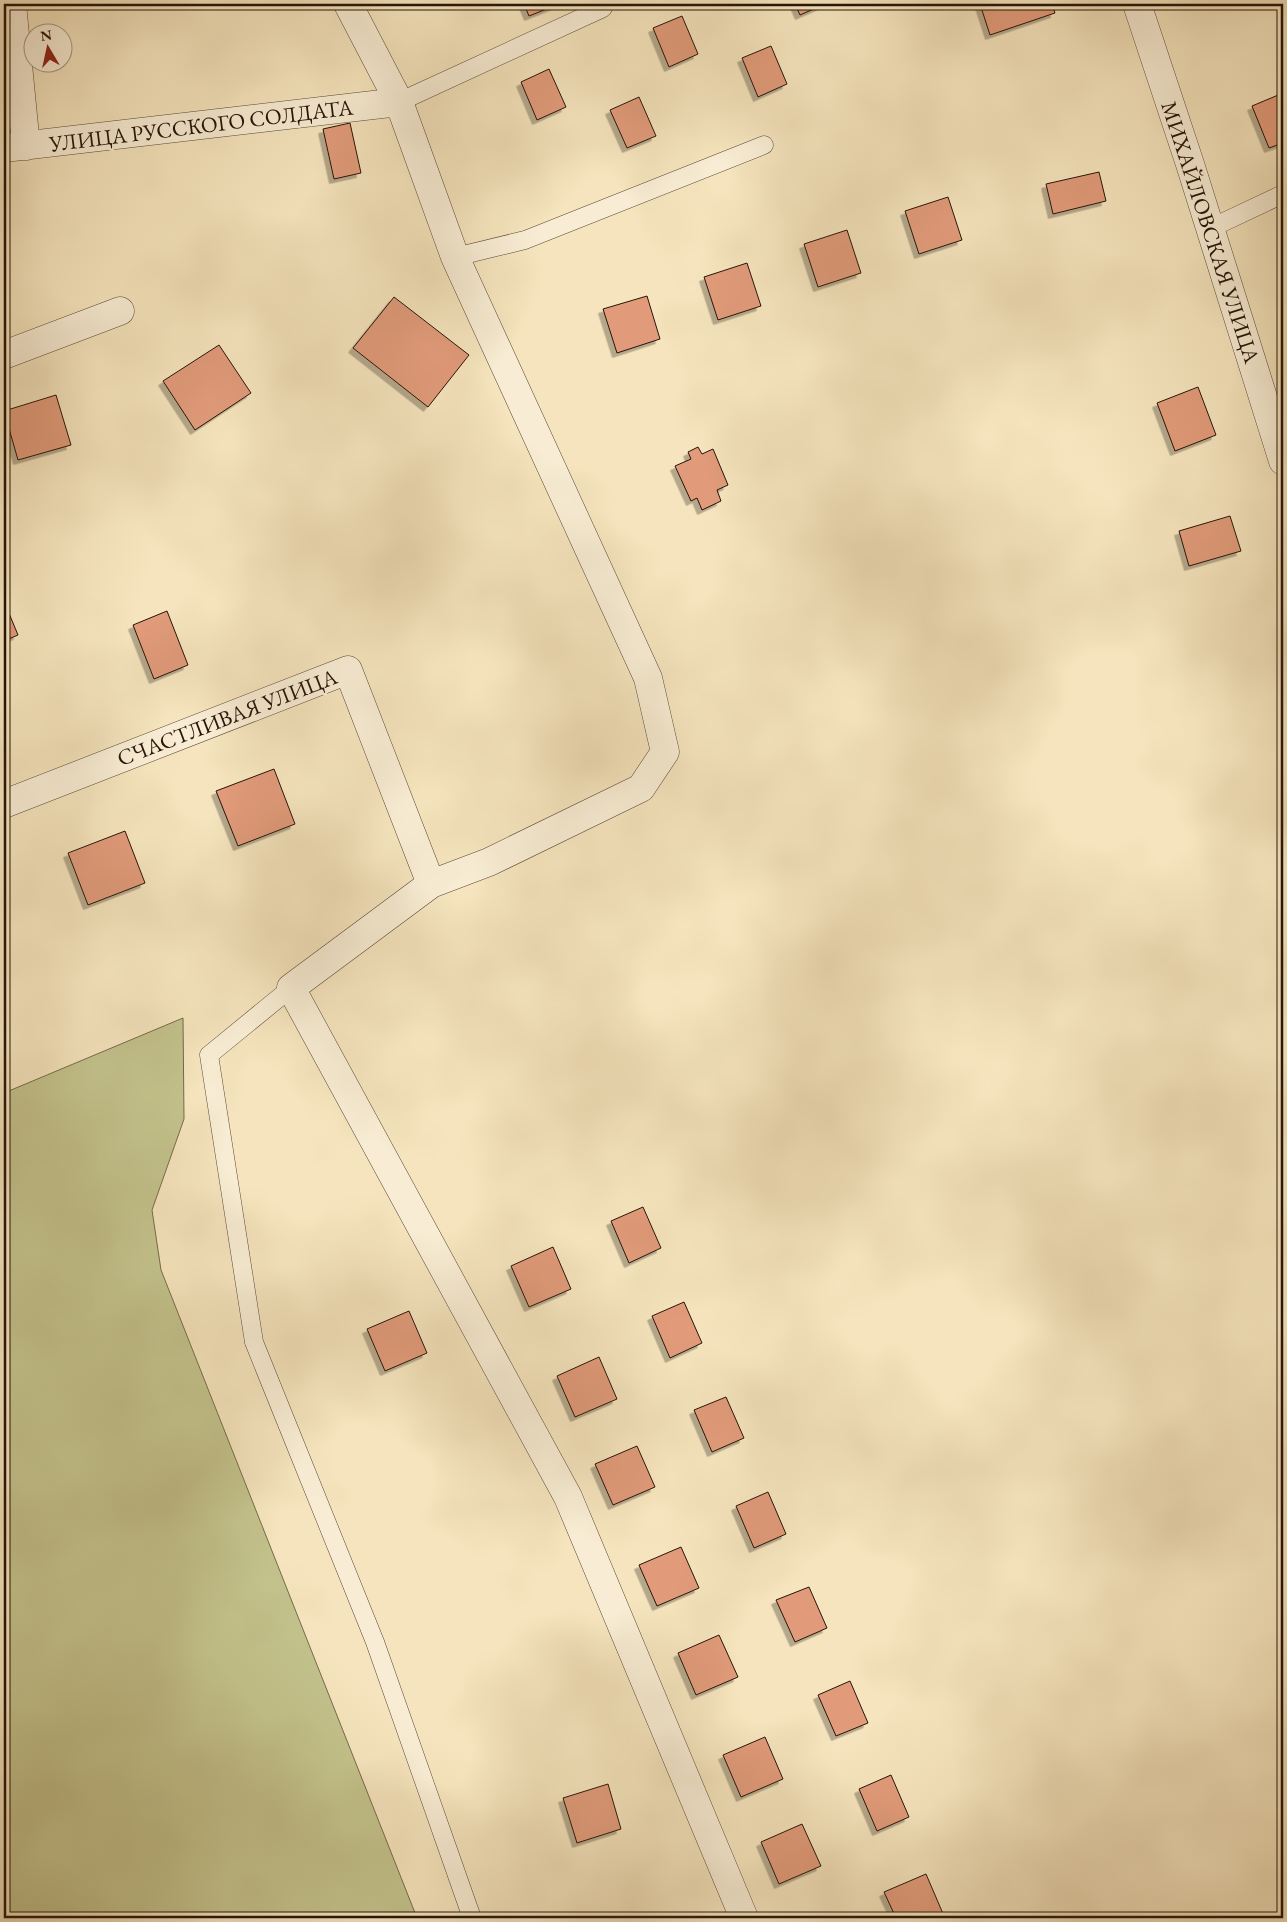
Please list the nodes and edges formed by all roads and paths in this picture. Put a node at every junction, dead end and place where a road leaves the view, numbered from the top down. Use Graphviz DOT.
graph roads {
  1 [pos="12,4"];
  2 [pos="348,4"];
  3 [pos="1137,4"];
  4 [pos="603,8"];
  5 [pos="399,102"];
  6 [pos="764,145"];
  7 [pos="15,147"];
  8 [pos="1283,194"];
  9 [pos="1210,228"];
  10 [pos="455,257"];
  11 [pos="120,311"];
  12 [pos="4,355"];
  13 [pos="1283,461"];
  14 [pos="4,804"];
  15 [pos="431,884"];
  16 [pos="291,988"];
  17 [pos="472,1918"];
  18 [pos="744,1918"];
  1 -- 7 [label="street"];
  2 -- 5 [label="street"];
  3 -- 9 [label="street, МИХАЙЛОВСКАЯ УЛИЦА"];
  4 -- 5 [label="lane"];
  5 -- 7 [label="street, УЛИЦА РУССКОГО СОЛДАТА"];
  5 -- 10 [label="street"];
  6 -- 10 [label="lane"];
  8 -- 9 [label="lane"];
  9 -- 13 [label="street, МИХАЙЛОВСКАЯ УЛИЦА"];
  10 -- 15 [label="street"];
  11 -- 12 [label="street"];
  14 -- 15 [label="street, СЧАСТЛИВАЯ УЛИЦА"];
  15 -- 16 [label="street"];
  16 -- 17 [label="lane"];
  16 -- 18 [label="street"];
}
